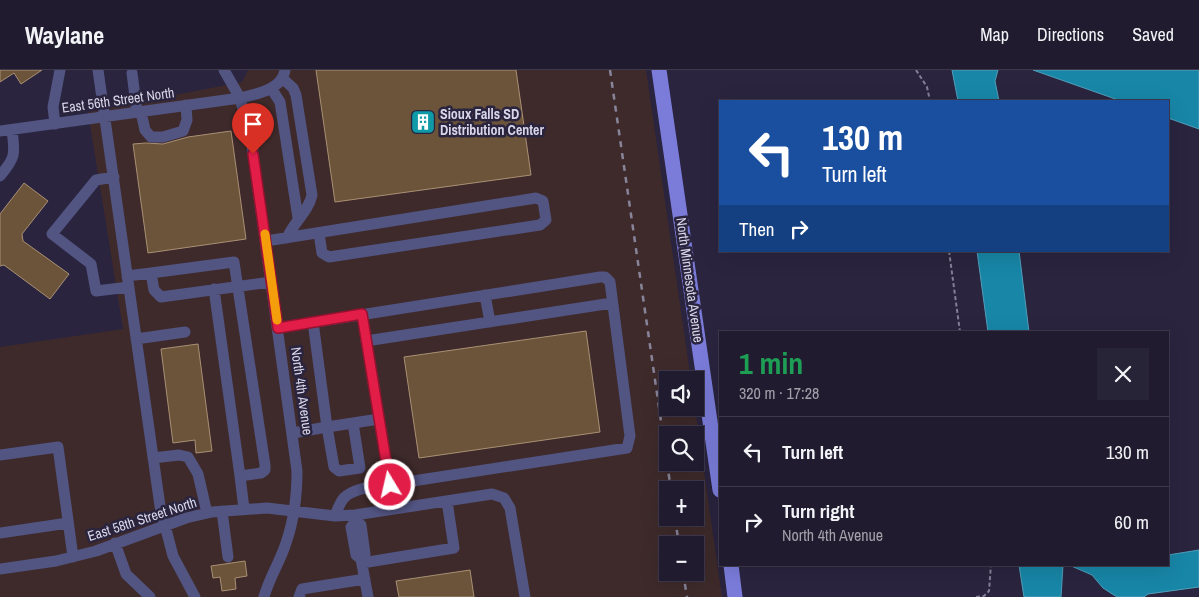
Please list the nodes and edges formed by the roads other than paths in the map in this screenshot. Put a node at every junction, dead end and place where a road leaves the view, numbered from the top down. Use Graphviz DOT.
graph roads {
  1 [pos="60,70"];
  2 [pos="98,70"];
  3 [pos="224,70"];
  4 [pos="659,70"];
  5 [pos="132,73"];
  6 [pos="283,74"];
  7 [pos="271,88"];
  8 [pos="240,98"];
  9 [pos="186,105"];
  10 [pos="139,112"];
  11 [pos="105,117"];
  12 [pos="55,124"];
  13 [pos="12,130"];
  14 [pos="0,131"];
  15 [pos="0,176"];
  16 [pos="114,177"];
  17 [pos="298,218"];
  18 [pos="319,233"];
  19 [pos="287,238"];
  20 [pos="266,242"];
  21 [pos="151,273"];
  22 [pos="128,282"];
  23 [pos="271,282"];
  24 [pos="238,286"];
  25 [pos="214,289"];
  26 [pos="485,295"];
  27 [pos="612,303"];
  28 [pos="362,314"];
  29 [pos="313,322"];
  30 [pos="490,322"];
  31 [pos="278,328"];
  32 [pos="185,332"];
  33 [pos="136,338"];
  34 [pos="366,341"];
  35 [pos="379,419"];
  36 [pos="354,423"];
  37 [pos="327,427"];
  38 [pos="293,433"];
  39 [pos="0,455"];
  40 [pos="153,458"];
  41 [pos="240,476"];
  42 [pos="719,483"];
  43 [pos="390,485"];
  44 [pos="447,501"];
  45 [pos="244,509"];
  46 [pos="222,511"];
  47 [pos="294,511"];
  48 [pos="207,514"];
  49 [pos="335,516"];
  50 [pos="355,518"];
  51 [pos="68,524"];
  52 [pos="164,525"];
  53 [pos="0,533"];
  54 [pos="115,543"];
  55 [pos="73,557"];
  56 [pos="228,557"];
  57 [pos="362,561"];
  58 [pos="731,566"];
  59 [pos="0,569"];
  60 [pos="365,579"];
  61 [pos="150,597"];
  62 [pos="195,597"];
  63 [pos="264,597"];
  64 [pos="300,597"];
  65 [pos="368,597"];
  66 [pos="525,597"];
  67 [pos="735,597"];
  1 -- 12 [label="street"];
  2 -- 11 [label="street"];
  3 -- 8 [label="street, North 4th Avenue"];
  4 -- 42 [label="main road, North Minnesota Avenue"];
  5 -- 10 [label="street"];
  6 -- 7 [label="street"];
  6 -- 17 [label="street"];
  7 -- 8 [label="street, East 56th Street North"];
  7 -- 17 [label="street"];
  8 -- 9 [label="street, East 56th Street North"];
  8 -- 20 [label="street, North 4th Avenue"];
  9 -- 10 [label="street, East 56th Street North"];
  9 -- 10 [label="street"];
  10 -- 11 [label="street, East 56th Street North"];
  11 -- 12 [label="street, East 56th Street North"];
  11 -- 16 [label="street"];
  12 -- 13 [label="street, East 56th Street North"];
  13 -- 14 [label="street, East 56th Street North"];
  13 -- 15 [label="street"];
  16 -- 22 [label="street"];
  16 -- 22 [label="street"];
  17 -- 19 [label="street"];
  18 -- 18 [label="street"];
  18 -- 19 [label="street"];
  19 -- 20 [label="street"];
  20 -- 23 [label="street, North 4th Avenue"];
  21 -- 22 [label="street"];
  21 -- 24 [label="street"];
  21 -- 25 [label="street"];
  22 -- 33 [label="street"];
  23 -- 24 [label="street"];
  23 -- 31 [label="street, North 4th Avenue"];
  24 -- 25 [label="street"];
  24 -- 41 [label="street"];
  25 -- 41 [label="street"];
  26 -- 27 [label="street"];
  26 -- 28 [label="street"];
  26 -- 30 [label="street"];
  27 -- 30 [label="street"];
  27 -- 43 [label="street"];
  28 -- 29 [label="street"];
  28 -- 34 [label="street"];
  29 -- 31 [label="street"];
  29 -- 37 [label="street"];
  30 -- 34 [label="street"];
  31 -- 38 [label="street, North 4th Avenue"];
  32 -- 33 [label="street"];
  33 -- 40 [label="street"];
  34 -- 35 [label="street"];
  35 -- 36 [label="street"];
  35 -- 43 [label="street"];
  36 -- 37 [label="street"];
  36 -- 37 [label="street"];
  37 -- 38 [label="street"];
  38 -- 47 [label="street, North 4th Avenue"];
  39 -- 51 [label="street"];
  40 -- 48 [label="street"];
  40 -- 52 [label="street"];
  41 -- 45 [label="street"];
  43 -- 49 [label="street"];
  44 -- 50 [label="street, East 58th Street North"];
  44 -- 57 [label="street"];
  44 -- 66 [label="street, East 58th Street North"];
  45 -- 46 [label="street, East 58th Street North"];
  45 -- 47 [label="street, East 58th Street North"];
  46 -- 48 [label="street, East 58th Street North"];
  46 -- 56 [label="street"];
  47 -- 49 [label="street, East 58th Street North"];
  47 -- 63 [label="street, North 4th Avenue"];
  48 -- 52 [label="street, East 58th Street North"];
  49 -- 50 [label="street, East 58th Street North"];
  50 -- 57 [label="street"];
  51 -- 53 [label="street"];
  51 -- 55 [label="street"];
  52 -- 54 [label="street, East 58th Street North"];
  52 -- 62 [label="street"];
  54 -- 55 [label="street, East 58th Street North"];
  54 -- 61 [label="street"];
  55 -- 59 [label="street, East 58th Street North"];
  57 -- 60 [label="street"];
  58 -- 67 [label="main road"];
  60 -- 64 [label="street"];
  60 -- 65 [label="street"];
}
